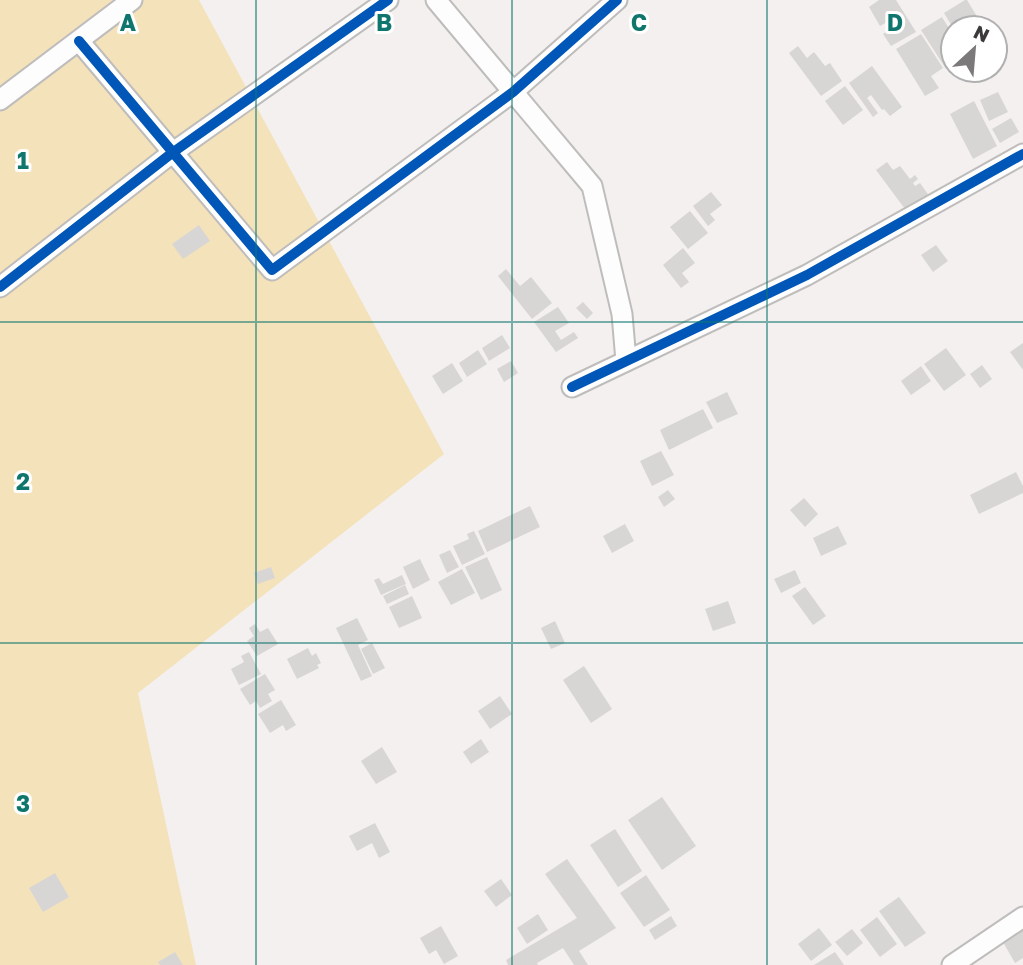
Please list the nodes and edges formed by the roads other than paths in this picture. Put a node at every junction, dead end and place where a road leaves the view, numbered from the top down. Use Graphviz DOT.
graph roads {
  1 [pos="132,0"];
  2 [pos="388,0"];
  3 [pos="436,0"];
  4 [pos="617,0"];
  5 [pos="79,41"];
  6 [pos="513,92"];
  7 [pos="0,100"];
  8 [pos="172,153"];
  9 [pos="1023,154"];
  10 [pos="0,287"];
  11 [pos="626,361"];
  12 [pos="572,387"];
  13 [pos="1023,917"];
  14 [pos="952,965"];
  1 -- 5 [label="street"];
  2 -- 8 [label="street"];
  3 -- 6 [label="street"];
  4 -- 6 [label="street"];
  5 -- 7 [label="street"];
  5 -- 8 [label="street"];
  6 -- 8 [label="street"];
  6 -- 11 [label="street"];
  8 -- 10 [label="street"];
  9 -- 11 [label="street"];
  11 -- 12 [label="street"];
  13 -- 14 [label="street"];
}
